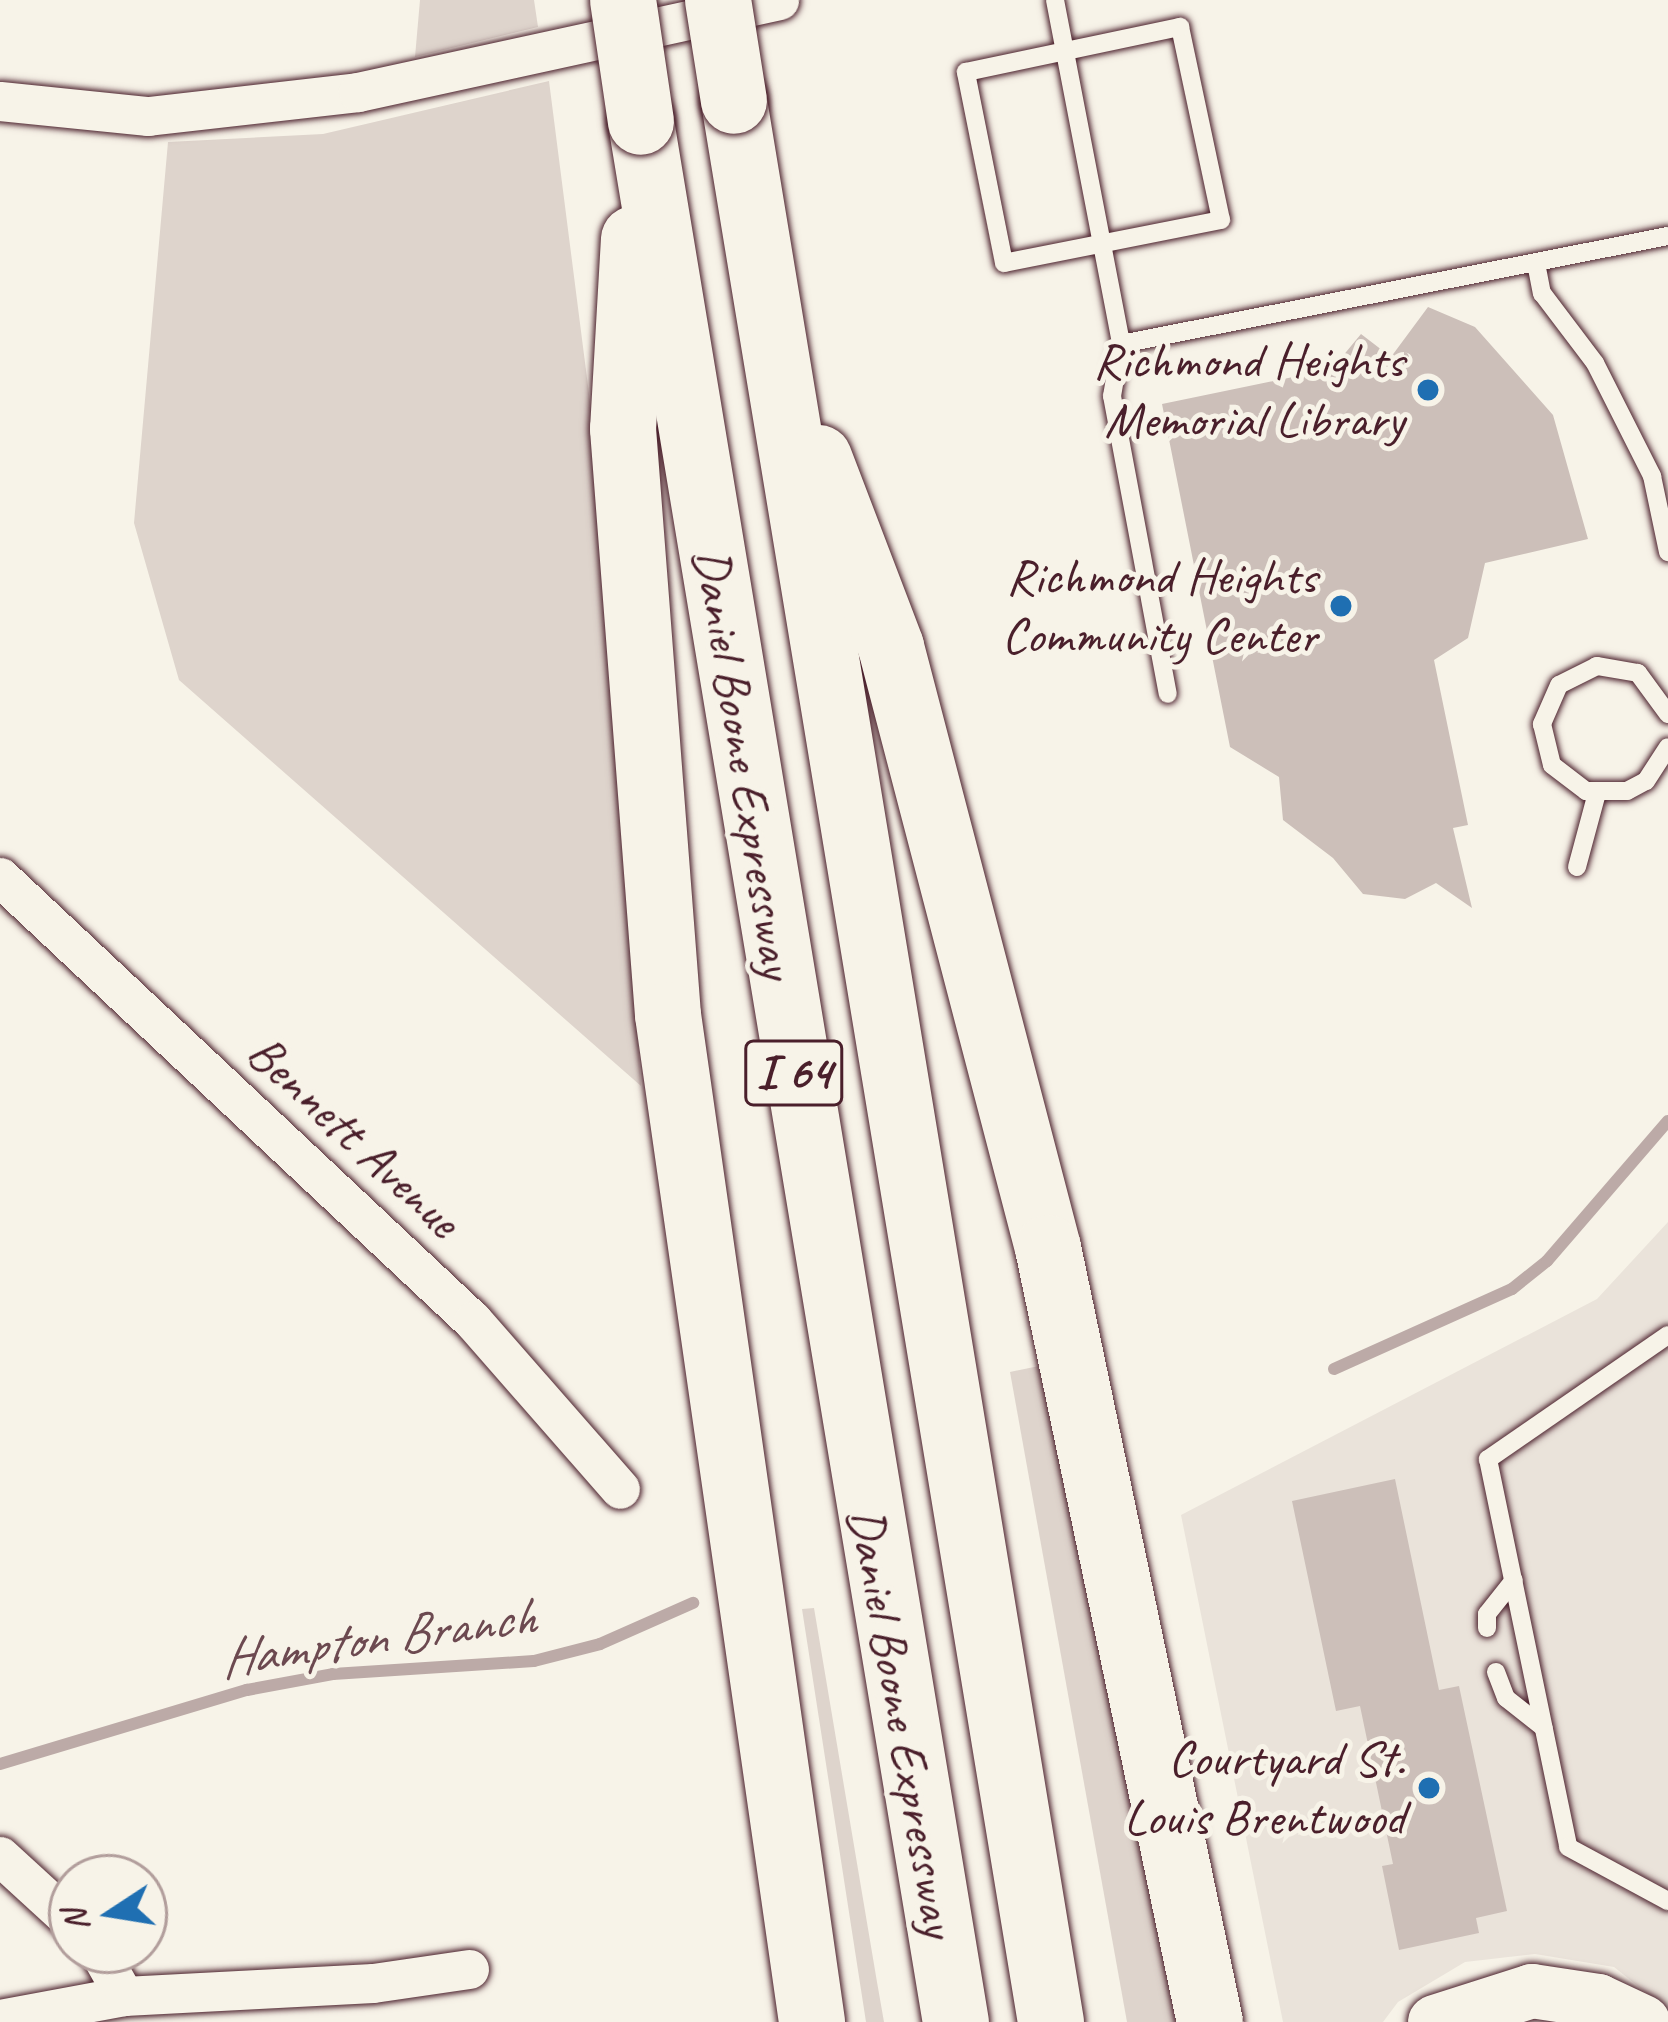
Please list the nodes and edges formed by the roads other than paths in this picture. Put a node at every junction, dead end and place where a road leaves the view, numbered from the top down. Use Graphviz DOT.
graph roads {
  1 [pos="623,0"];
  2 [pos="718,0"];
  3 [pos="779,0"];
  4 [pos="1055,0"];
  5 [pos="1065,53"];
  6 [pos="0,101"];
  7 [pos="641,122"];
  8 [pos="1668,236"];
  9 [pos="1102,244"];
  10 [pos="1536,262"];
  11 [pos="771,332"];
  12 [pos="1121,344"];
  13 [pos="1668,552"];
  14 [pos="1662,681"];
  15 [pos="1168,694"];
  16 [pos="1668,714"];
  17 [pos="1668,747"];
  18 [pos="1597,793"];
  19 [pos="1577,867"];
  20 [pos="0,878"];
  21 [pos="1668,1335"];
  22 [pos="620,1489"];
  23 [pos="1514,1580"];
  24 [pos="1487,1628"];
  25 [pos="1496,1672"];
  26 [pos="1544,1728"];
  27 [pos="0,1856"];
  28 [pos="48,1900"];
  29 [pos="1668,1901"];
  30 [pos="469,1969"];
  31 [pos="112,1974"];
  32 [pos="124,1996"];
  33 [pos="0,2019"];
  34 [pos="812,2022"];
  35 [pos="956,2022"];
  36 [pos="1051,2022"];
  37 [pos="1210,2022"];
  38 [pos="1435,2022"];
  39 [pos="1642,2022"];
  1 -- 7 [label="highway, Daniel Boone Expressway / I 64, bridge"];
  2 -- 11 [label="highway, Daniel Boone Expressway / I 64, bridge"];
  3 -- 6 [label="street"];
  4 -- 5 [label="lane"];
  5 -- 9 [label="lane"];
  5 -- 9 [label="lane"];
  5 -- 9 [label="lane"];
  7 -- 34 [label="highway"];
  7 -- 35 [label="highway, Daniel Boone Expressway / I 64"];
  8 -- 10 [label="lane"];
  9 -- 12 [label="lane"];
  10 -- 12 [label="lane"];
  10 -- 13 [label="lane"];
  11 -- 36 [label="highway, Daniel Boone Expressway / I 64"];
  11 -- 37 [label="highway"];
  12 -- 15 [label="lane"];
  14 -- 16 [label="lane"];
  14 -- 18 [label="lane"];
  17 -- 18 [label="lane"];
  18 -- 19 [label="lane"];
  20 -- 22 [label="street, Bennett Avenue"];
  21 -- 23 [label="lane"];
  23 -- 24 [label="lane"];
  23 -- 26 [label="lane"];
  25 -- 26 [label="lane"];
  26 -- 29 [label="lane"];
  27 -- 28 [label="street"];
  30 -- 32 [label="street"];
  31 -- 32 [label="street"];
  32 -- 33 [label="street"];
  38 -- 39 [label="main road"];
}
